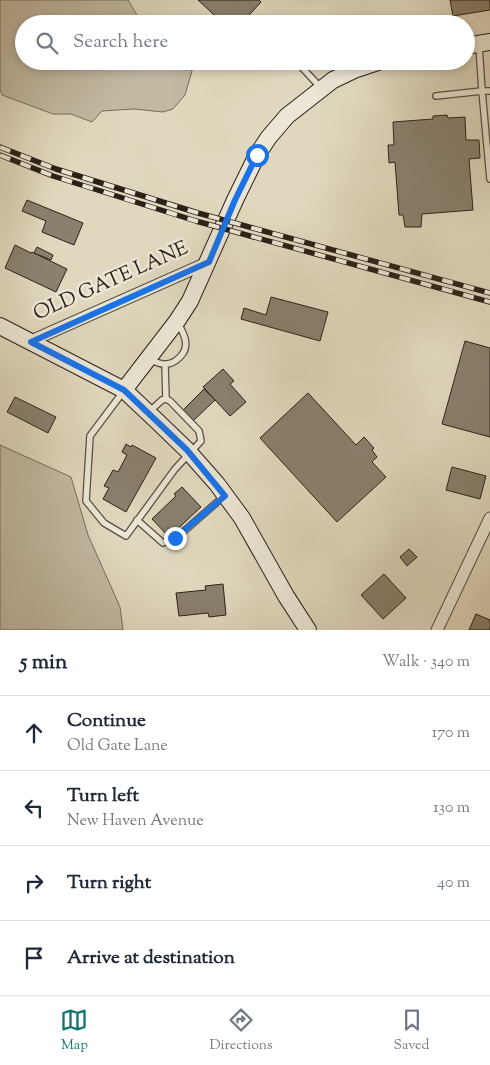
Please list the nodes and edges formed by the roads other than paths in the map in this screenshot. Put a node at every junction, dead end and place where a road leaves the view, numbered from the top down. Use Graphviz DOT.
graph roads {
  1 [pos="478,44"];
  2 [pos="303,70"];
  3 [pos="354,70"];
  4 [pos="321,88"];
  5 [pos="490,90"];
  6 [pos="482,91"];
  7 [pos="436,96"];
  8 [pos="490,179"];
  9 [pos="209,262"];
  10 [pos="177,321"];
  11 [pos="0,326"];
  12 [pos="31,342"];
  13 [pos="148,359"];
  14 [pos="166,365"];
  15 [pos="124,390"];
  16 [pos="166,398"];
  17 [pos="148,412"];
  18 [pos="189,453"];
  19 [pos="225,496"];
  20 [pos="490,518"];
  21 [pos="137,520"];
  22 [pos="308,630"];
  23 [pos="437,630"];
  1 -- 6 [label="lane"];
  2 -- 4 [label="lane"];
  3 -- 4 [label="main road, OLD GATE LANE"];
  4 -- 9 [label="main road, OLD GATE LANE"];
  5 -- 6 [label="lane"];
  6 -- 7 [label="lane"];
  6 -- 8 [label="lane"];
  9 -- 10 [label="main road, OLD GATE LANE"];
  9 -- 12 [label="street, OLD GATE LANE"];
  10 -- 13 [label="main road, OLD GATE LANE"];
  10 -- 14 [label="lane"];
  11 -- 12 [label="main road"];
  12 -- 15 [label="main road"];
  13 -- 14 [label="lane"];
  13 -- 15 [label="main road, OLD GATE LANE"];
  14 -- 16 [label="lane"];
  15 -- 17 [label="main road"];
  15 -- 21 [label="lane"];
  16 -- 17 [label="lane"];
  16 -- 18 [label="lane"];
  17 -- 18 [label="main road"];
  18 -- 19 [label="main road"];
  18 -- 21 [label="lane"];
  19 -- 21 [label="lane"];
  19 -- 22 [label="main road"];
  20 -- 23 [label="street"];
}
